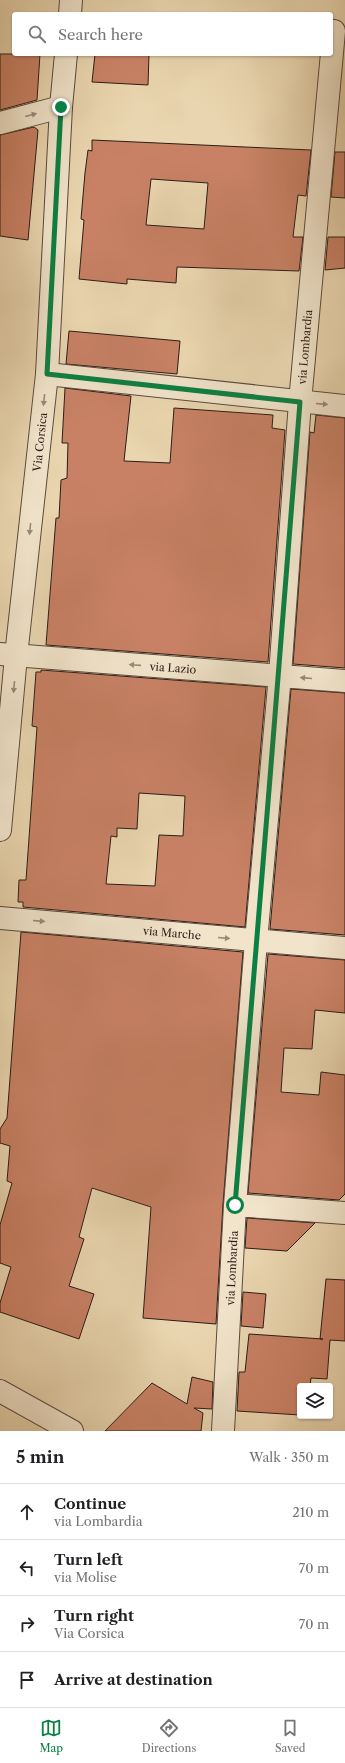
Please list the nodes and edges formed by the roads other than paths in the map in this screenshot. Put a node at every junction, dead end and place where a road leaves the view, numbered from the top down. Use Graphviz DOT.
graph roads {
  1 [pos="71,0"];
  2 [pos="70,12"];
  3 [pos="333,31"];
  4 [pos="333,42"];
  5 [pos="66,56"];
  6 [pos="332,56"];
  7 [pos="61,107"];
  8 [pos="0,124"];
  9 [pos="47,374"];
  10 [pos="300,402"];
  11 [pos="345,406"];
  12 [pos="8,655"];
  13 [pos="280,675"];
  14 [pos="345,681"];
  15 [pos="0,830"];
  16 [pos="0,918"];
  17 [pos="256,941"];
  18 [pos="345,948"];
  19 [pos="235,1205"];
  20 [pos="345,1213"];
  21 [pos="0,1391"];
  22 [pos="72,1431"];
  23 [pos="223,1431"];
  1 -- 2 [label="street"];
  3 -- 4 [label="street, via Lombardia"];
  5 -- 7 [label="street, Via Corsica"];
  6 -- 10 [label="street, via Lombardia"];
  8 -- 7 [label="street, one-way"];
  7 -- 9 [label="street, Via Corsica"];
  9 -- 10 [label="street"];
  9 -- 12 [label="street, Via Corsica, one-way"];
  10 -- 11 [label="street, one-way"];
  10 -- 13 [label="street, via Lombardia"];
  13 -- 12 [label="street, via Lazio, one-way"];
  12 -- 15 [label="street, Via Corsica, one-way"];
  14 -- 13 [label="street, via Lazio, one-way"];
  13 -- 17 [label="street, via Lombardia"];
  16 -- 17 [label="street, via Marche, one-way"];
  17 -- 18 [label="street, via Marche"];
  17 -- 19 [label="street, via Lombardia"];
  19 -- 20 [label="street"];
  19 -- 23 [label="street, via Lombardia"];
  21 -- 22 [label="street"];
}
